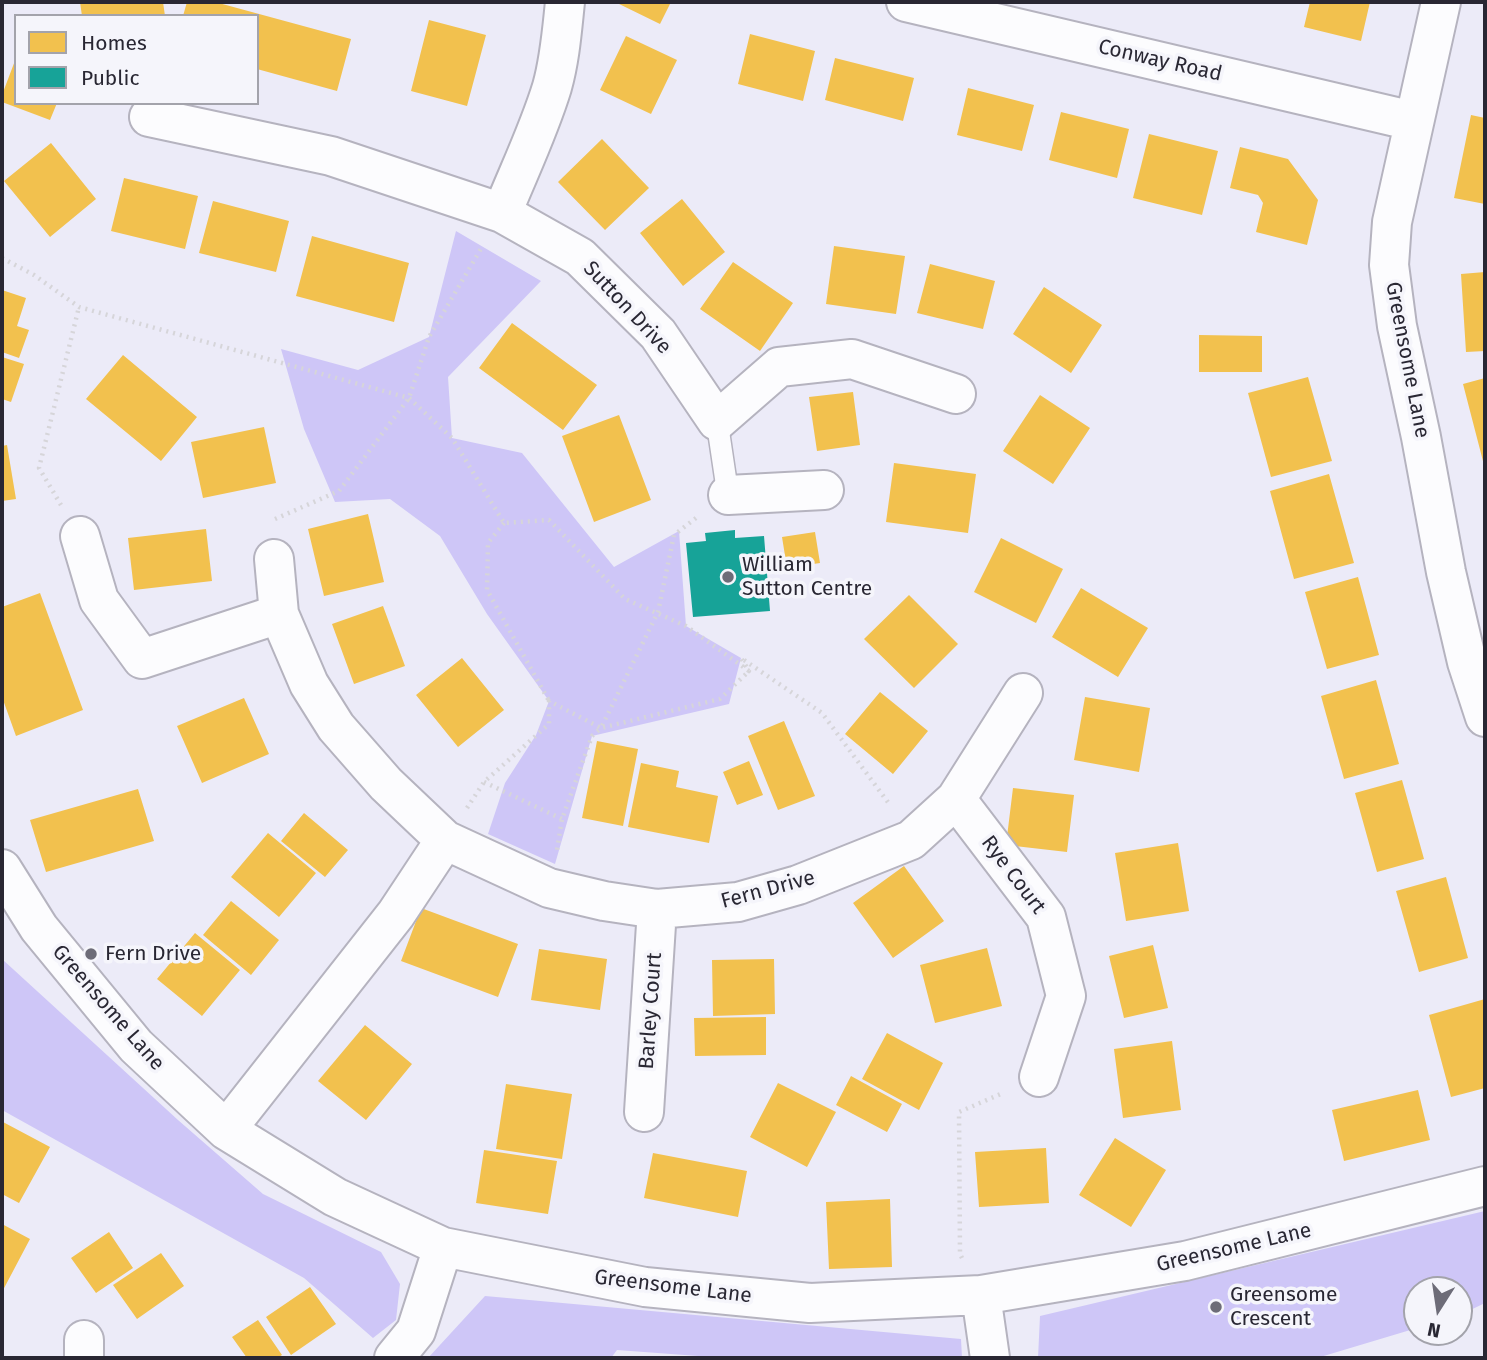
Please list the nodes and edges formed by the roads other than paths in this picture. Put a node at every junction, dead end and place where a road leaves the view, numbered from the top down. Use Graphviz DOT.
graph roads {
  1 [pos="565,2"];
  2 [pos="906,2"];
  3 [pos="1441,2"];
  4 [pos="149,117"];
  5 [pos="1413,121"];
  6 [pos="502,213"];
  7 [pos="956,394"];
  8 [pos="717,421"];
  9 [pos="824,490"];
  10 [pos="728,495"];
  11 [pos="80,536"];
  12 [pos="274,559"];
  13 [pos="279,614"];
  14 [pos="1023,693"];
  15 [pos="1485,717"];
  16 [pos="956,799"];
  17 [pos="445,840"];
  18 [pos="2,869"];
  19 [pos="657,909"];
  20 [pos="1039,1077"];
  21 [pos="644,1112"];
  22 [pos="226,1130"];
  23 [pos="1485,1186"];
  24 [pos="443,1247"];
  25 [pos="981,1295"];
  26 [pos="394,1358"];
  27 [pos="990,1358"];
  1 -- 6 [label="street"];
  2 -- 5 [label="street, Conway Road"];
  3 -- 5 [label="street, Greensome Lane"];
  4 -- 6 [label="street, Sutton Drive"];
  5 -- 15 [label="street, Greensome Lane"];
  6 -- 8 [label="street, Sutton Drive"];
  7 -- 8 [label="street"];
  8 -- 10 [label="lane"];
  9 -- 10 [label="street"];
  11 -- 13 [label="street"];
  12 -- 13 [label="street, Fern Drive"];
  13 -- 17 [label="street, Fern Drive"];
  14 -- 16 [label="street, Fern Drive"];
  16 -- 19 [label="street, Fern Drive"];
  16 -- 20 [label="street, Rye Court"];
  17 -- 19 [label="street, Fern Drive"];
  17 -- 22 [label="street"];
  18 -- 22 [label="street, Greensome Lane"];
  19 -- 21 [label="street, Barley Court"];
  22 -- 24 [label="street, Greensome Lane"];
  23 -- 25 [label="street, Greensome Lane"];
  24 -- 25 [label="street, Greensome Lane"];
  24 -- 26 [label="street"];
  25 -- 27 [label="street"];
}
